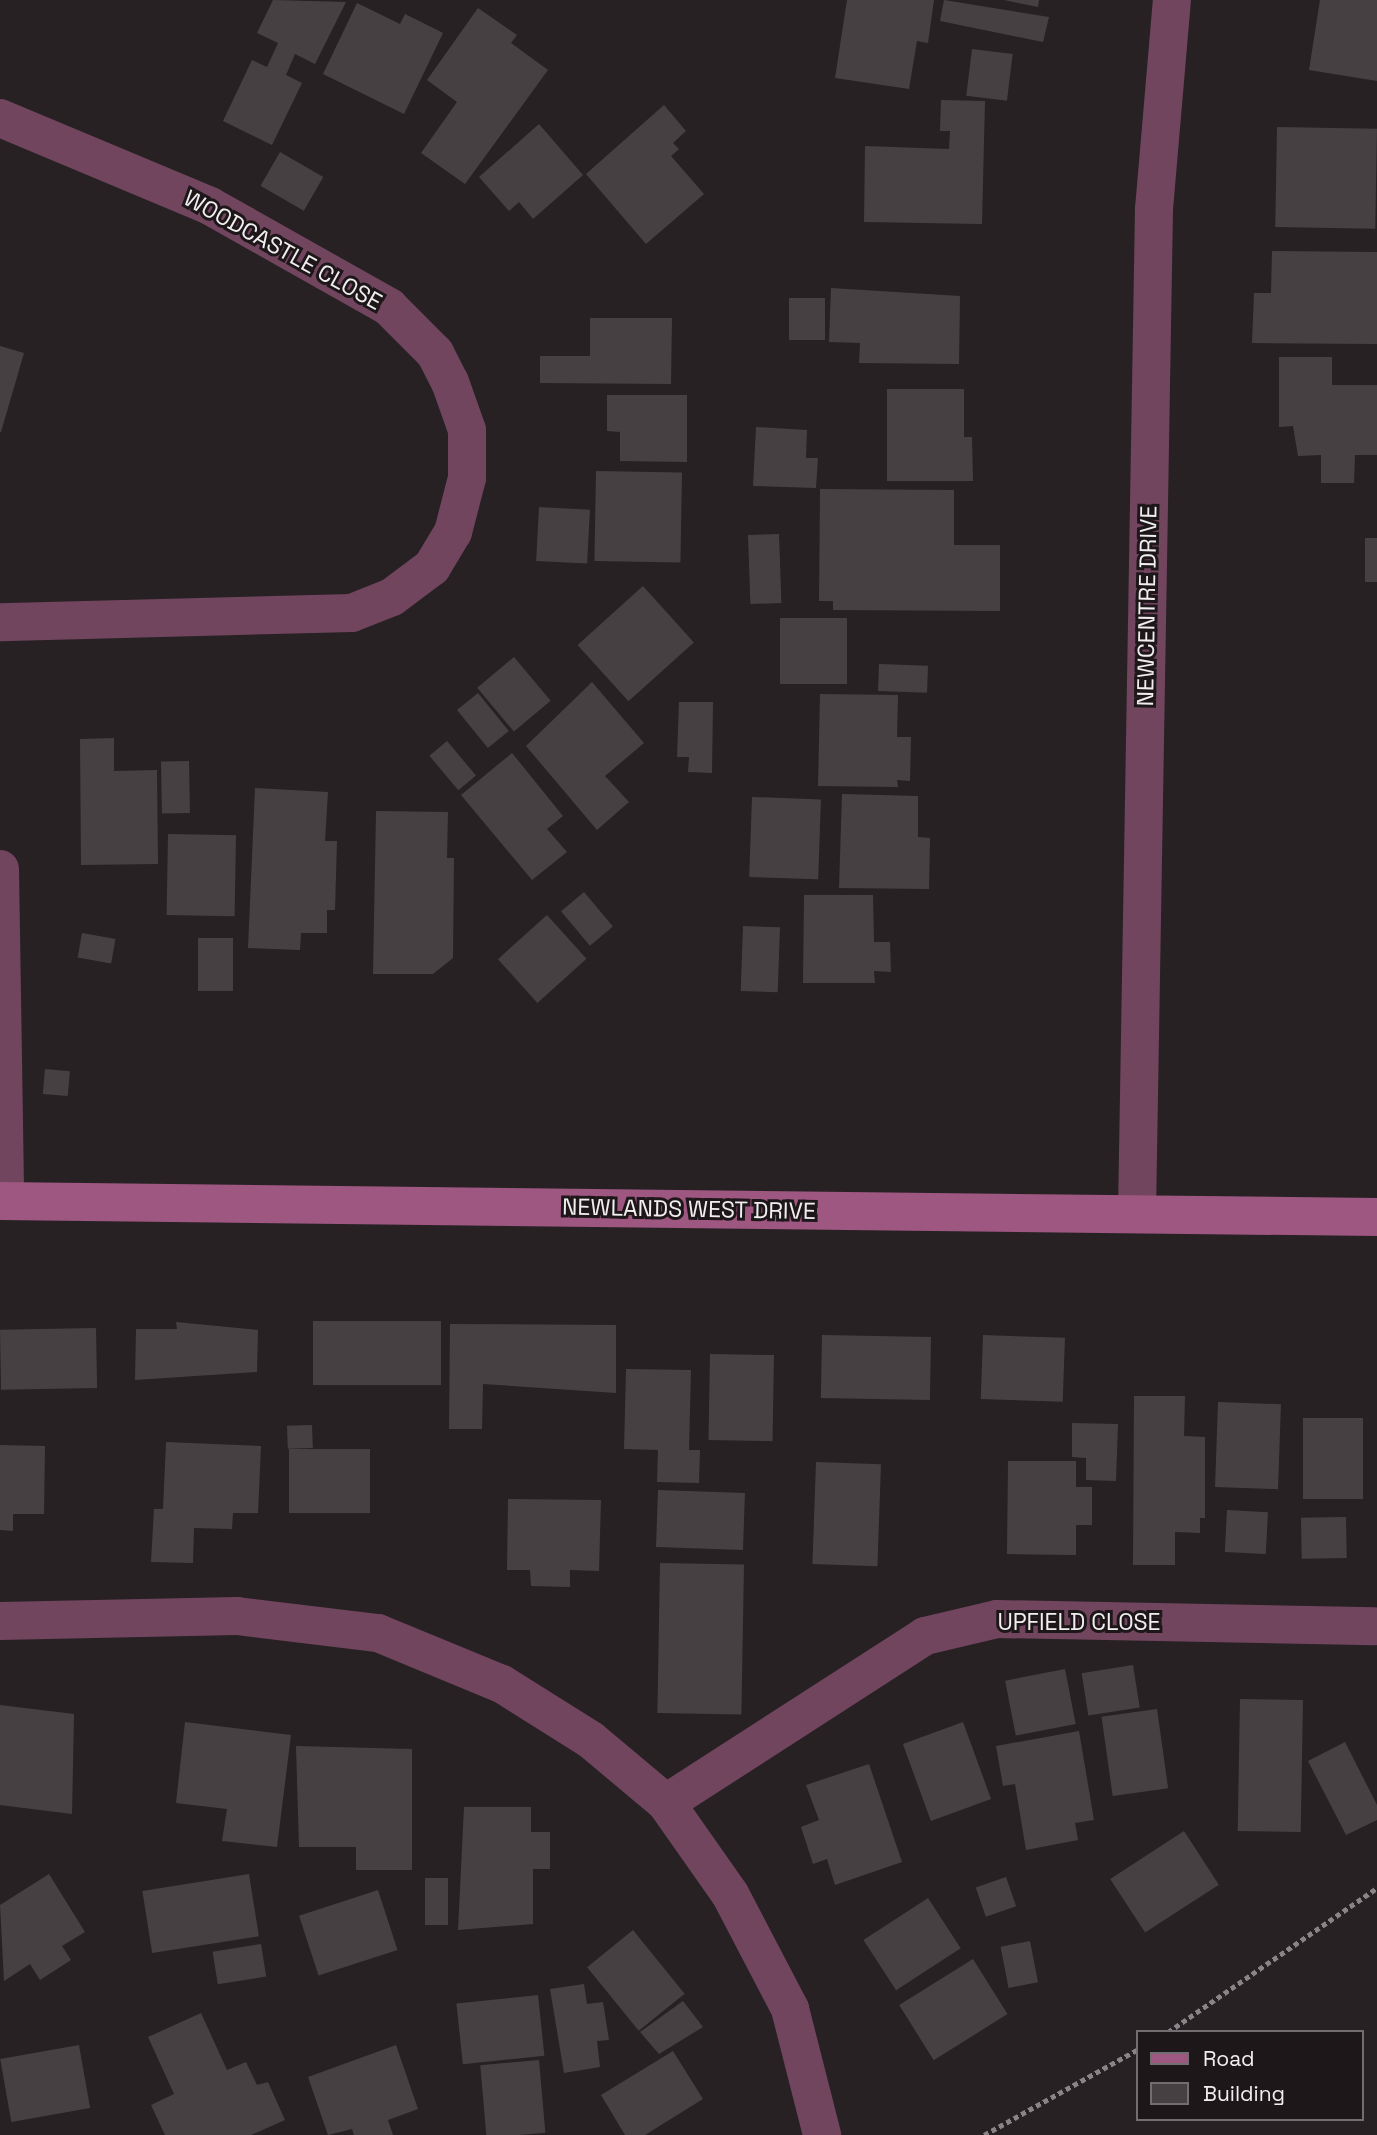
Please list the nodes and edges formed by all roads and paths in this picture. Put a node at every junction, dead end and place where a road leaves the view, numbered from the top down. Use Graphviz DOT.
graph roads {
  1 [pos="1172,0"];
  2 [pos="0,118"];
  3 [pos="0,622"];
  4 [pos="0,869"];
  5 [pos="2,1201"];
  6 [pos="1137,1213"];
  7 [pos="1377,1217"];
  8 [pos="0,1621"];
  9 [pos="1374,1626"];
  10 [pos="666,1803"];
  11 [pos="1377,1888"];
  12 [pos="1171,2030"];
  13 [pos="1136,2051"];
  14 [pos="822,2135"];
  15 [pos="984,2135"];
  1 -- 6 [label="street, NEWCENTRE DRIVE"];
  2 -- 3 [label="street, WOODCASTLE CLOSE"];
  4 -- 5 [label="street"];
  5 -- 6 [label="street, NEWLANDS WEST DRIVE"];
  6 -- 7 [label="street, NEWLANDS WEST DRIVE"];
  8 -- 10 [label="street"];
  9 -- 10 [label="street, UPFIELD CLOSE"];
  10 -- 14 [label="street"];
  11 -- 12 [label="path"];
  13 -- 15 [label="path"];
}
